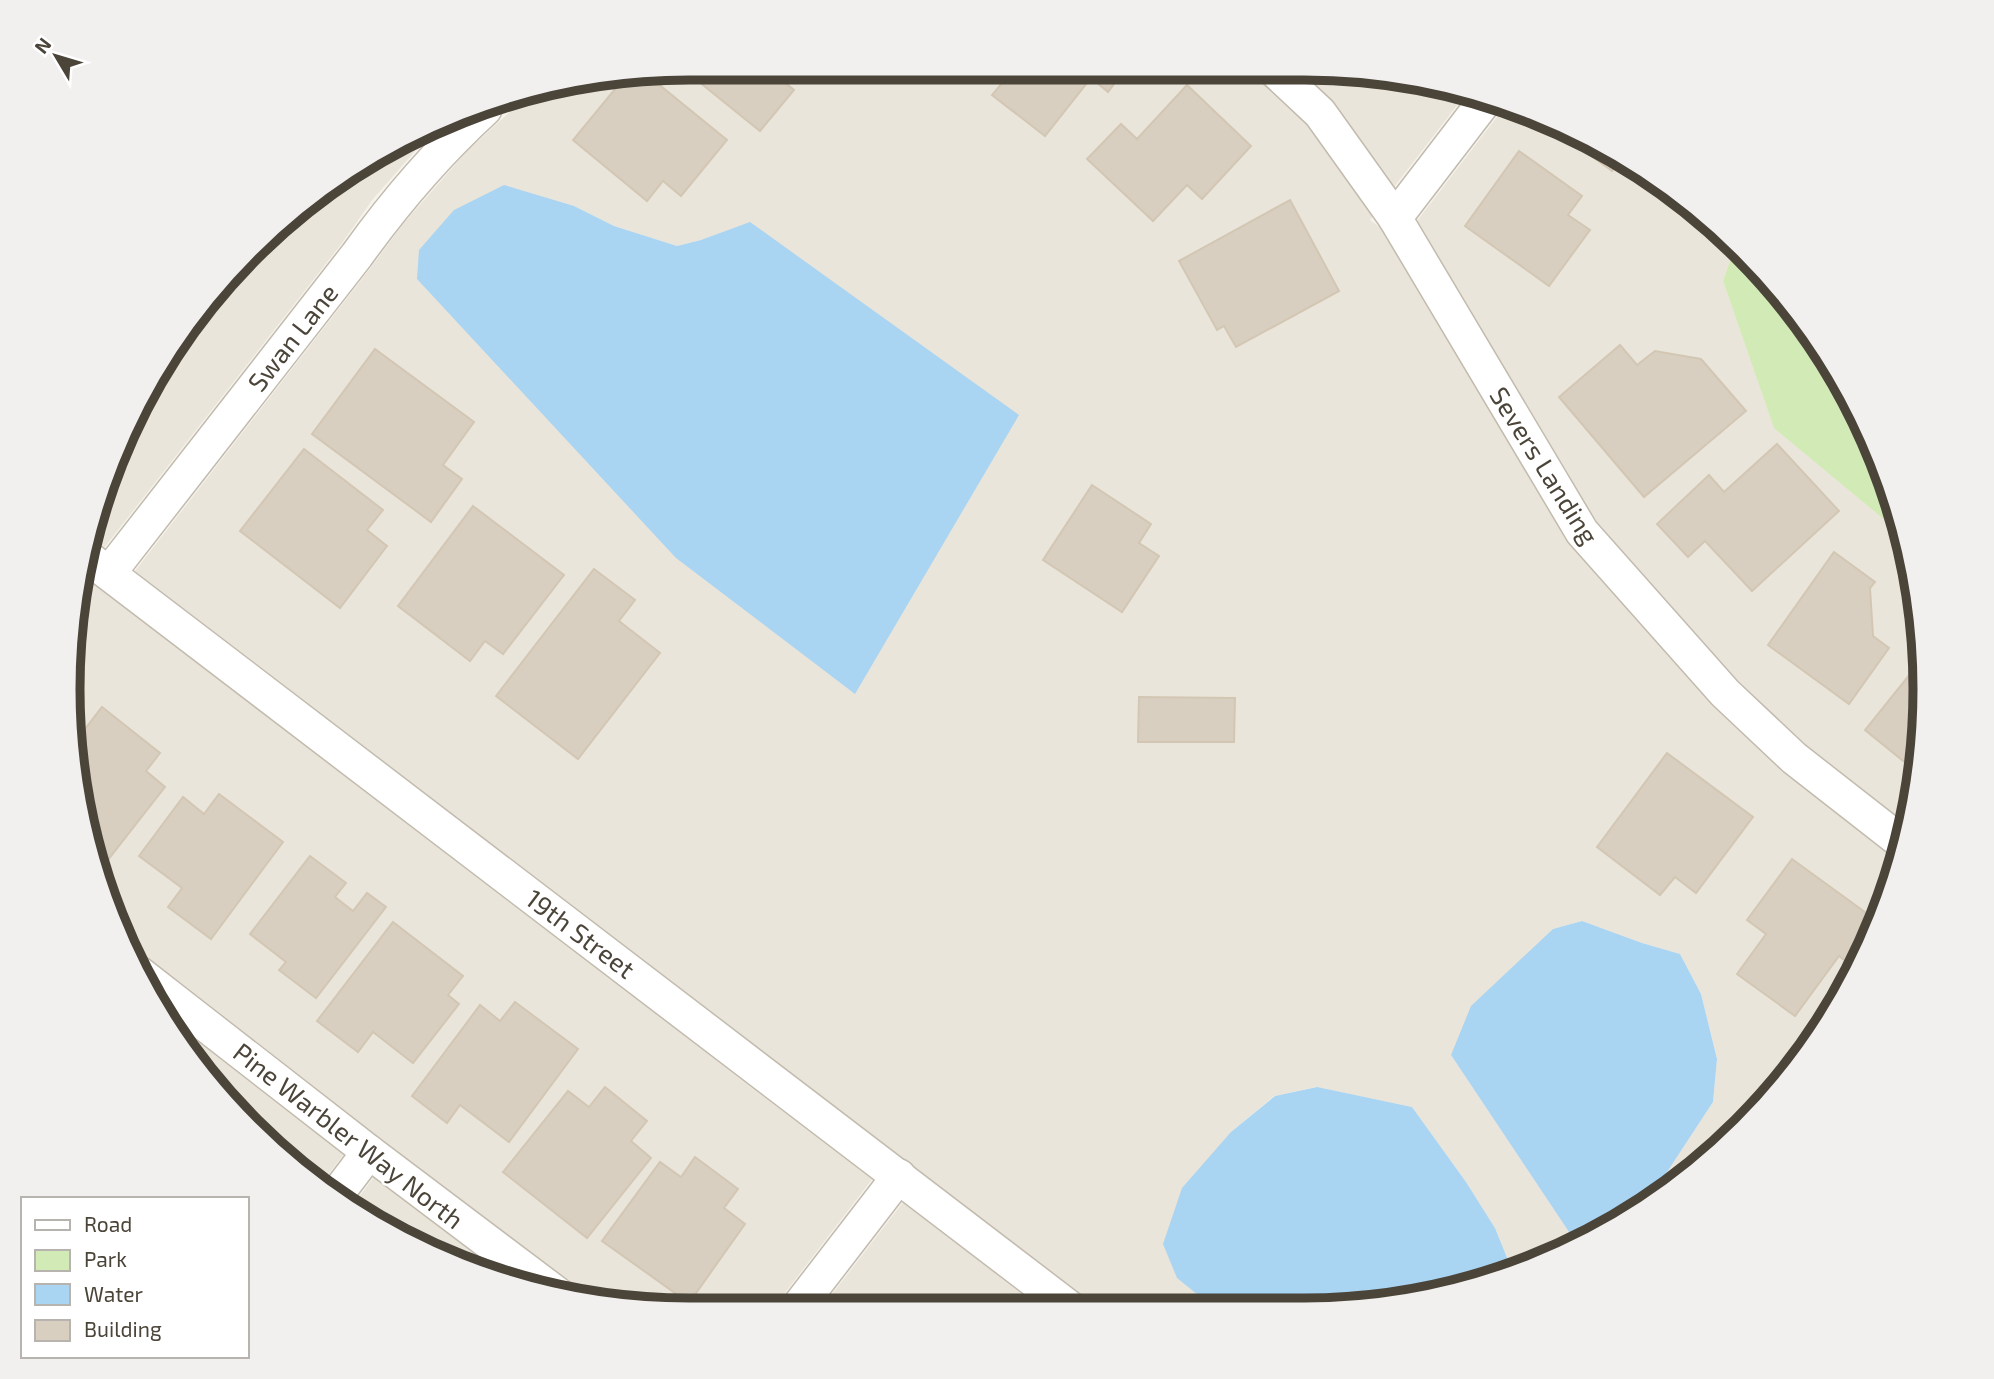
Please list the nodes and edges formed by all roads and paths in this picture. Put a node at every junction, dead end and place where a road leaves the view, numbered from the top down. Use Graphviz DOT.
graph roads {
  1 [pos="1285,80"];
  2 [pos="1480,107"];
  3 [pos="471,121"];
  4 [pos="1395,218"];
  5 [pos="98,565"];
  6 [pos="1895,837"];
  7 [pos="159,989"];
  8 [pos="369,1152"];
  9 [pos="899,1176"];
  10 [pos="341,1189"];
  11 [pos="538,1279"];
  12 [pos="805,1298"];
  13 [pos="1057,1298"];
  1 -- 4 [label="street, Severs Landing"];
  2 -- 4 [label="street"];
  3 -- 5 [label="street, Swan Lane"];
  4 -- 6 [label="street, Severs Landing"];
  5 -- 9 [label="street, 19th Street"];
  7 -- 8 [label="street, Pine Warbler Way North"];
  8 -- 10 [label="street"];
  8 -- 11 [label="street, Pine Warbler Way North"];
  9 -- 12 [label="street"];
  9 -- 13 [label="street, 19th Street"];
}
